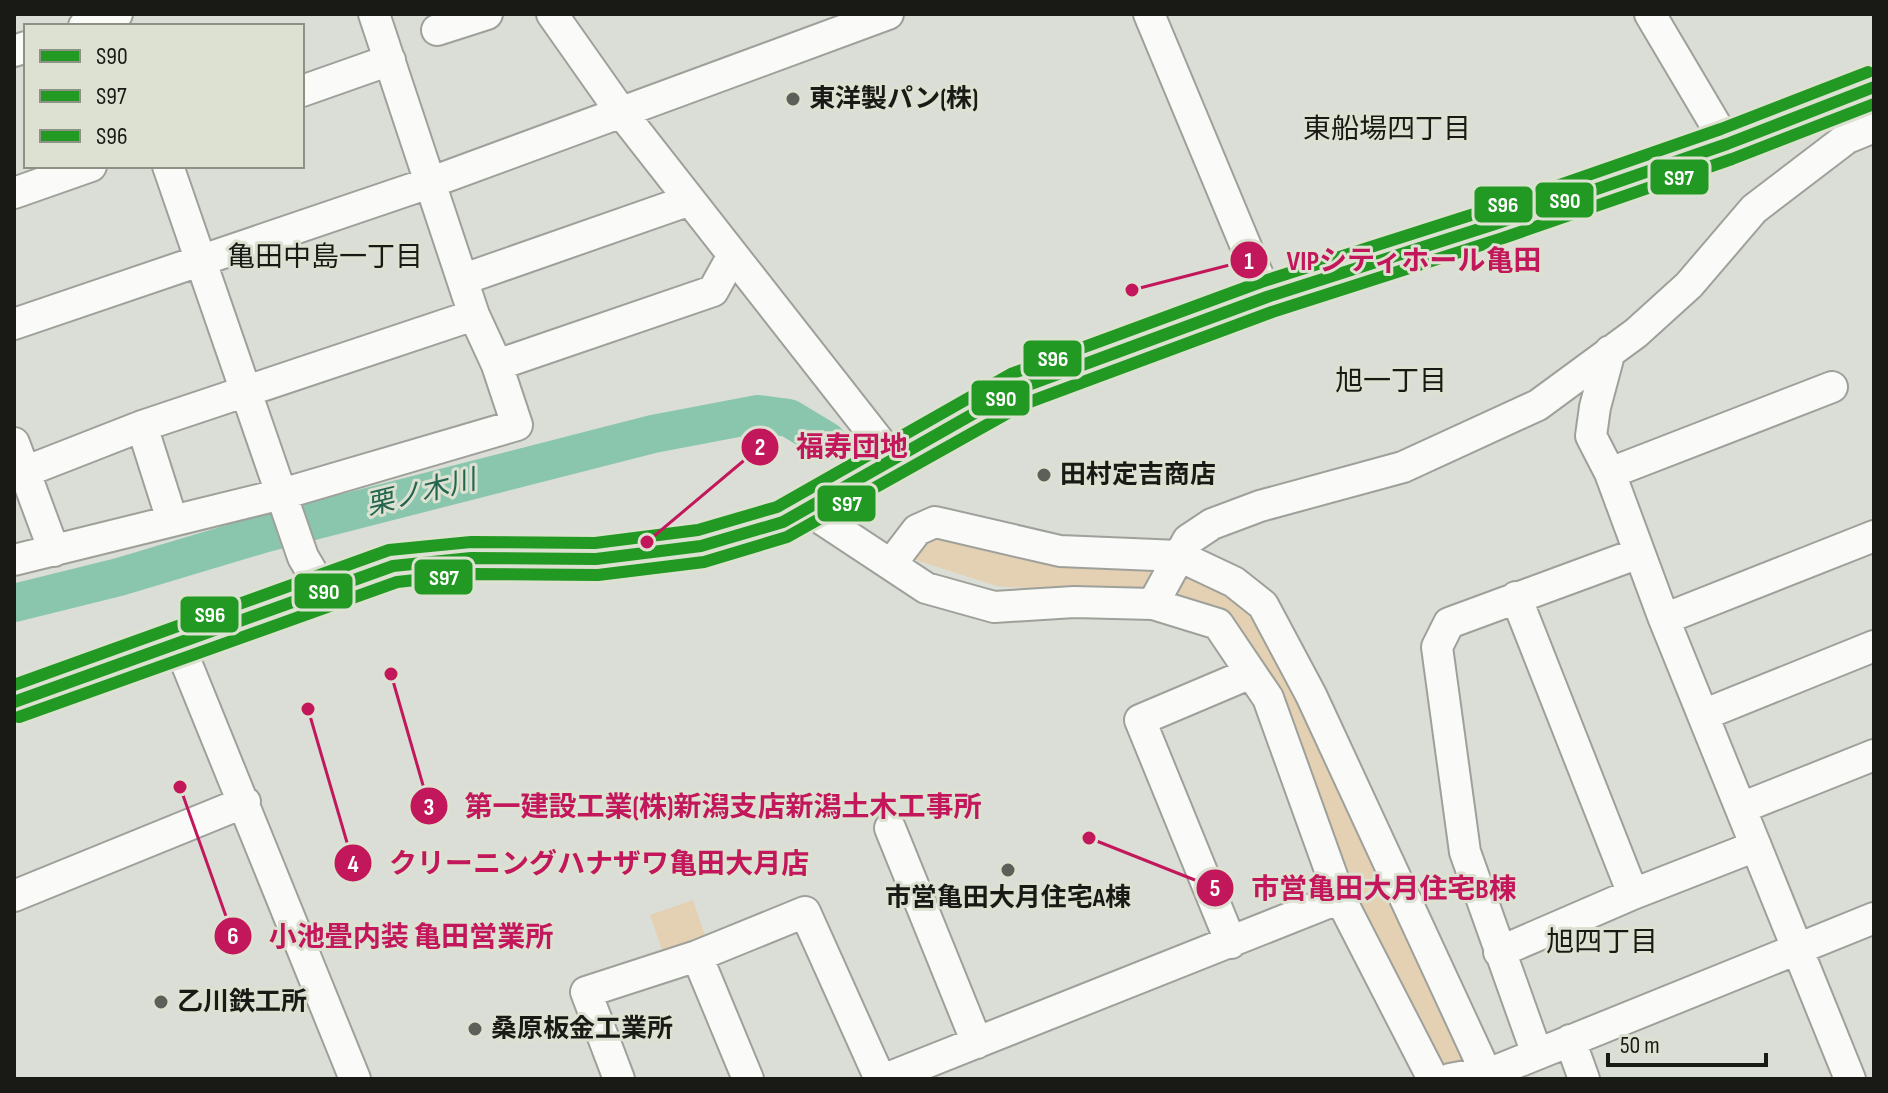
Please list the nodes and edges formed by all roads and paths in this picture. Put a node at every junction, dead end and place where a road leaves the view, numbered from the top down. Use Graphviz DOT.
graph roads {
  1 [pos="116,14"];
  2 [pos="374,14"];
  3 [pos="487,14"];
  4 [pos="552,14"];
  5 [pos="888,14"];
  6 [pos="1149,14"];
  7 [pos="1650,14"];
  8 [pos="89,24"];
  9 [pos="437,30"];
  10 [pos="390,60"];
  11 [pos="1874,87"];
  12 [pos="304,90"];
  13 [pos="621,112"];
  14 [pos="1874,127"];
  15 [pos="1727,144"];
  16 [pos="85,168"];
  17 [pos="169,168"];
  18 [pos="429,183"];
  19 [pos="14,193"];
  20 [pos="690,200"];
  21 [pos="733,255"];
  22 [pos="201,260"];
  23 [pos="464,279"];
  24 [pos="1267,297"];
  25 [pos="474,315"];
  26 [pos="14,324"];
  27 [pos="1610,351"];
  28 [pos="497,365"];
  29 [pos="1832,387"];
  30 [pos="245,390"];
  31 [pos="142,426"];
  32 [pos="14,443"];
  33 [pos="893,459"];
  34 [pos="1610,473"];
  35 [pos="19,474"];
  36 [pos="286,503"];
  37 [pos="808,510"];
  38 [pos="172,520"];
  39 [pos="1874,536"];
  40 [pos="54,551"];
  41 [pos="1639,553"];
  42 [pos="1179,556"];
  43 [pos="14,560"];
  44 [pos="891,564"];
  45 [pos="313,573"];
  46 [pos="1516,597"];
  47 [pos="1153,604"];
  48 [pos="1664,619"];
  49 [pos="179,645"];
  50 [pos="1874,646"];
  51 [pos="1251,673"];
  52 [pos="14,702"];
  53 [pos="1703,715"];
  54 [pos="1874,755"];
  55 [pos="245,802"];
  56 [pos="1741,808"];
  57 [pos="890,828"];
  58 [pos="1756,846"];
  59 [pos="1633,894"];
  60 [pos="14,896"];
  61 [pos="1340,898"];
  62 [pos="1874,918"];
  63 [pos="1231,943"];
  64 [pos="1797,948"];
  65 [pos="1499,952"];
  66 [pos="697,956"];
  67 [pos="1570,1040"];
  68 [pos="977,1043"];
  69 [pos="1537,1054"];
  70 [pos="1495,1074"];
  71 [pos="355,1079"];
  72 [pos="619,1079"];
  73 [pos="748,1079"];
  74 [pos="883,1079"];
  75 [pos="1433,1079"];
  76 [pos="1450,1079"];
  77 [pos="1584,1079"];
  78 [pos="1850,1079"];
  1 -- 8 [label="street"];
  2 -- 10 [label="street"];
  3 -- 9 [label="street"];
  4 -- 13 [label="street"];
  5 -- 13 [label="street"];
  6 -- 24 [label="street"];
  7 -- 15 [label="street"];
  10 -- 12 [label="street"];
  10 -- 18 [label="street"];
  11 -- 15 [label="main road"];
  13 -- 18 [label="street"];
  13 -- 20 [label="street"];
  14 -- 27 [label="street"];
  15 -- 24 [label="main road"];
  16 -- 19 [label="street"];
  17 -- 22 [label="street"];
  18 -- 22 [label="street"];
  18 -- 23 [label="street"];
  20 -- 21 [label="street"];
  20 -- 23 [label="street"];
  21 -- 28 [label="street"];
  21 -- 33 [label="street"];
  22 -- 26 [label="street"];
  22 -- 30 [label="street"];
  23 -- 25 [label="street"];
  24 -- 33 [label="main road"];
  25 -- 28 [label="street"];
  25 -- 30 [label="street"];
  27 -- 34 [label="street"];
  27 -- 42 [label="street"];
  28 -- 36 [label="street"];
  29 -- 34 [label="street"];
  30 -- 31 [label="street"];
  30 -- 36 [label="street"];
  31 -- 35 [label="street"];
  31 -- 38 [label="street"];
  32 -- 35 [label="street"];
  33 -- 37 [label="main road"];
  34 -- 41 [label="street"];
  35 -- 40 [label="street"];
  36 -- 38 [label="street"];
  36 -- 45 [label="street"];
  37 -- 44 [label="street"];
  37 -- 45 [label="main road"];
  38 -- 40 [label="street"];
  39 -- 48 [label="street"];
  40 -- 43 [label="street"];
  41 -- 46 [label="street"];
  41 -- 48 [label="street"];
  42 -- 44 [label="street"];
  42 -- 47 [label="street"];
  42 -- 70 [label="street"];
  44 -- 47 [label="street"];
  45 -- 49 [label="main road"];
  46 -- 59 [label="street"];
  46 -- 65 [label="street"];
  47 -- 51 [label="street"];
  48 -- 53 [label="street"];
  49 -- 52 [label="main road"];
  49 -- 55 [label="street"];
  50 -- 53 [label="street"];
  51 -- 61 [label="street"];
  51 -- 63 [label="street"];
  53 -- 56 [label="street"];
  54 -- 56 [label="street"];
  55 -- 60 [label="street"];
  55 -- 71 [label="street"];
  56 -- 58 [label="street"];
  57 -- 68 [label="street"];
  58 -- 59 [label="street"];
  58 -- 64 [label="street"];
  59 -- 65 [label="street"];
  61 -- 63 [label="street"];
  61 -- 75 [label="street"];
  62 -- 64 [label="street"];
  63 -- 68 [label="street"];
  64 -- 67 [label="street"];
  64 -- 78 [label="street"];
  65 -- 69 [label="street"];
  66 -- 72 [label="street"];
  66 -- 73 [label="street"];
  66 -- 74 [label="street"];
  67 -- 69 [label="street"];
  67 -- 77 [label="street"];
  68 -- 74 [label="street"];
  69 -- 70 [label="street"];
  70 -- 76 [label="street"];
}
